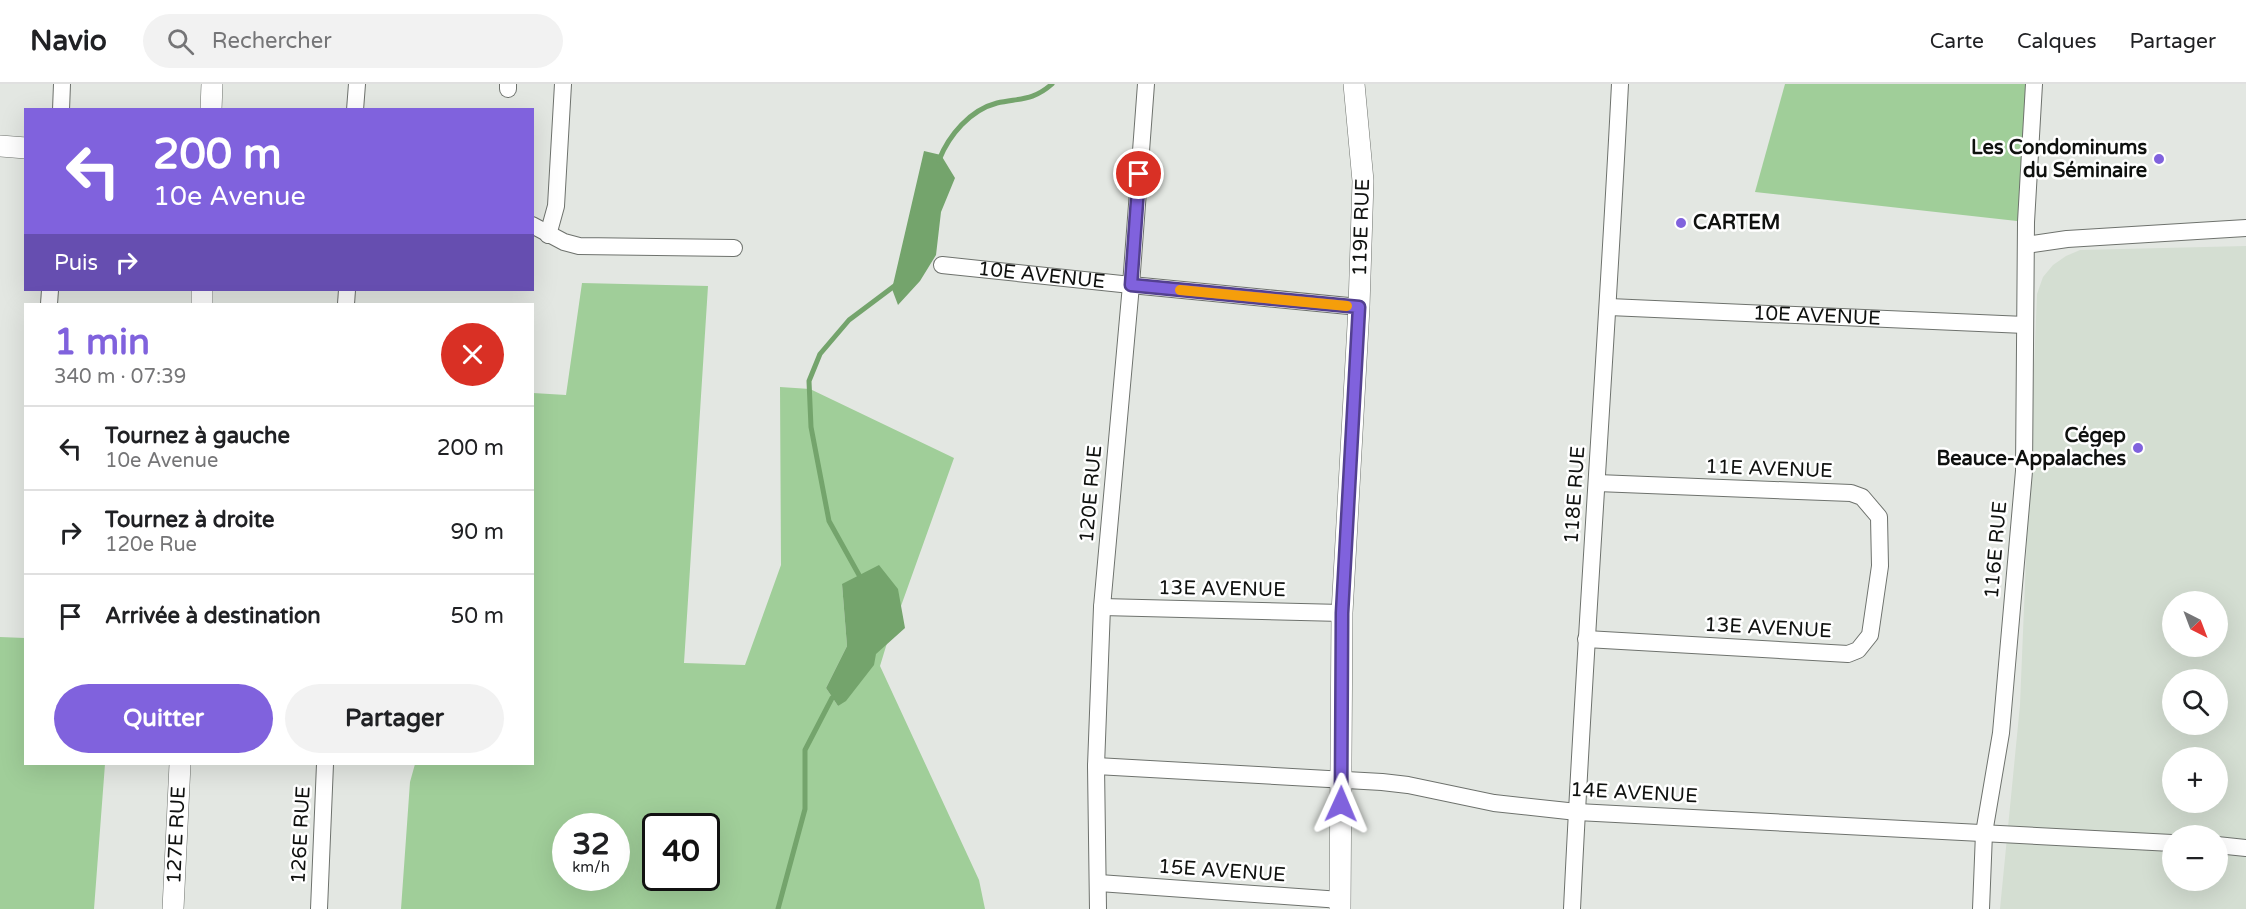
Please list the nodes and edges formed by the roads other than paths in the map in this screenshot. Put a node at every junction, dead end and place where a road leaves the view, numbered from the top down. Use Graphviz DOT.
graph roads {
  1 [pos="62,84"];
  2 [pos="212,84"];
  3 [pos="357,84"];
  4 [pos="562,84"];
  5 [pos="1146,84"];
  6 [pos="1354,84"];
  7 [pos="1620,84"];
  8 [pos="2034,84"];
  9 [pos="61,108"];
  10 [pos="211,108"];
  11 [pos="355,108"];
  12 [pos="0,146"];
  13 [pos="24,148"];
  14 [pos="534,226"];
  15 [pos="2246,228"];
  16 [pos="548,235"];
  17 [pos="2026,245"];
  18 [pos="734,248"];
  19 [pos="942,265"];
  20 [pos="1131,285"];
  21 [pos="1359,307"];
  22 [pos="1609,307"];
  23 [pos="2025,325"];
  24 [pos="1597,483"];
  25 [pos="1880,567"];
  26 [pos="1102,607"];
  27 [pos="1342,613"];
  28 [pos="1586,639"];
  29 [pos="180,765"];
  30 [pos="325,765"];
  31 [pos="1096,766"];
  32 [pos="1341,781"];
  33 [pos="1577,812"];
  34 [pos="1984,832"];
  35 [pos="2162,842"];
  36 [pos="2228,847"];
  37 [pos="2246,848"];
  38 [pos="1100,883"];
  39 [pos="1340,905"];
  40 [pos="173,909"];
  41 [pos="319,909"];
  42 [pos="1098,909"];
  43 [pos="1572,909"];
  44 [pos="1981,909"];
  1 -- 9 [label="street"];
  2 -- 10 [label="street"];
  3 -- 11 [label="street"];
  4 -- 16 [label="street"];
  5 -- 20 [label="street, 120E RUE"];
  6 -- 21 [label="street, 119E RUE"];
  7 -- 22 [label="street, 118E RUE"];
  8 -- 17 [label="street, 116E RUE"];
  12 -- 13 [label="street"];
  14 -- 16 [label="street"];
  15 -- 17 [label="street"];
  16 -- 18 [label="street"];
  17 -- 23 [label="street, 116E RUE"];
  19 -- 20 [label="street, 10E AVENUE"];
  20 -- 21 [label="street, 10E AVENUE"];
  20 -- 26 [label="street, 120E RUE"];
  21 -- 27 [label="street, 119E RUE"];
  22 -- 23 [label="street, 10E AVENUE"];
  22 -- 24 [label="street, 118E RUE"];
  23 -- 34 [label="street, 116E RUE"];
  24 -- 25 [label="street, 11E AVENUE"];
  24 -- 28 [label="street, 118E RUE"];
  25 -- 28 [label="street, 13E AVENUE"];
  26 -- 27 [label="street, 13E AVENUE"];
  26 -- 31 [label="street, 120E RUE"];
  27 -- 32 [label="street, 119E RUE"];
  28 -- 33 [label="street, 118E RUE"];
  29 -- 40 [label="street, 127E RUE"];
  30 -- 41 [label="street, 126E RUE"];
  31 -- 32 [label="street, 14E AVENUE"];
  31 -- 38 [label="street, 120E RUE"];
  32 -- 33 [label="street, 14E AVENUE"];
  32 -- 39 [label="street, 119E RUE"];
  33 -- 34 [label="street, 14E AVENUE"];
  33 -- 43 [label="street, 118E RUE"];
  34 -- 35 [label="street, 14E AVENUE"];
  34 -- 44 [label="street, 116E RUE"];
  36 -- 37 [label="street"];
  38 -- 39 [label="street, 15E AVENUE"];
  38 -- 42 [label="street, 120E RUE"];
}
